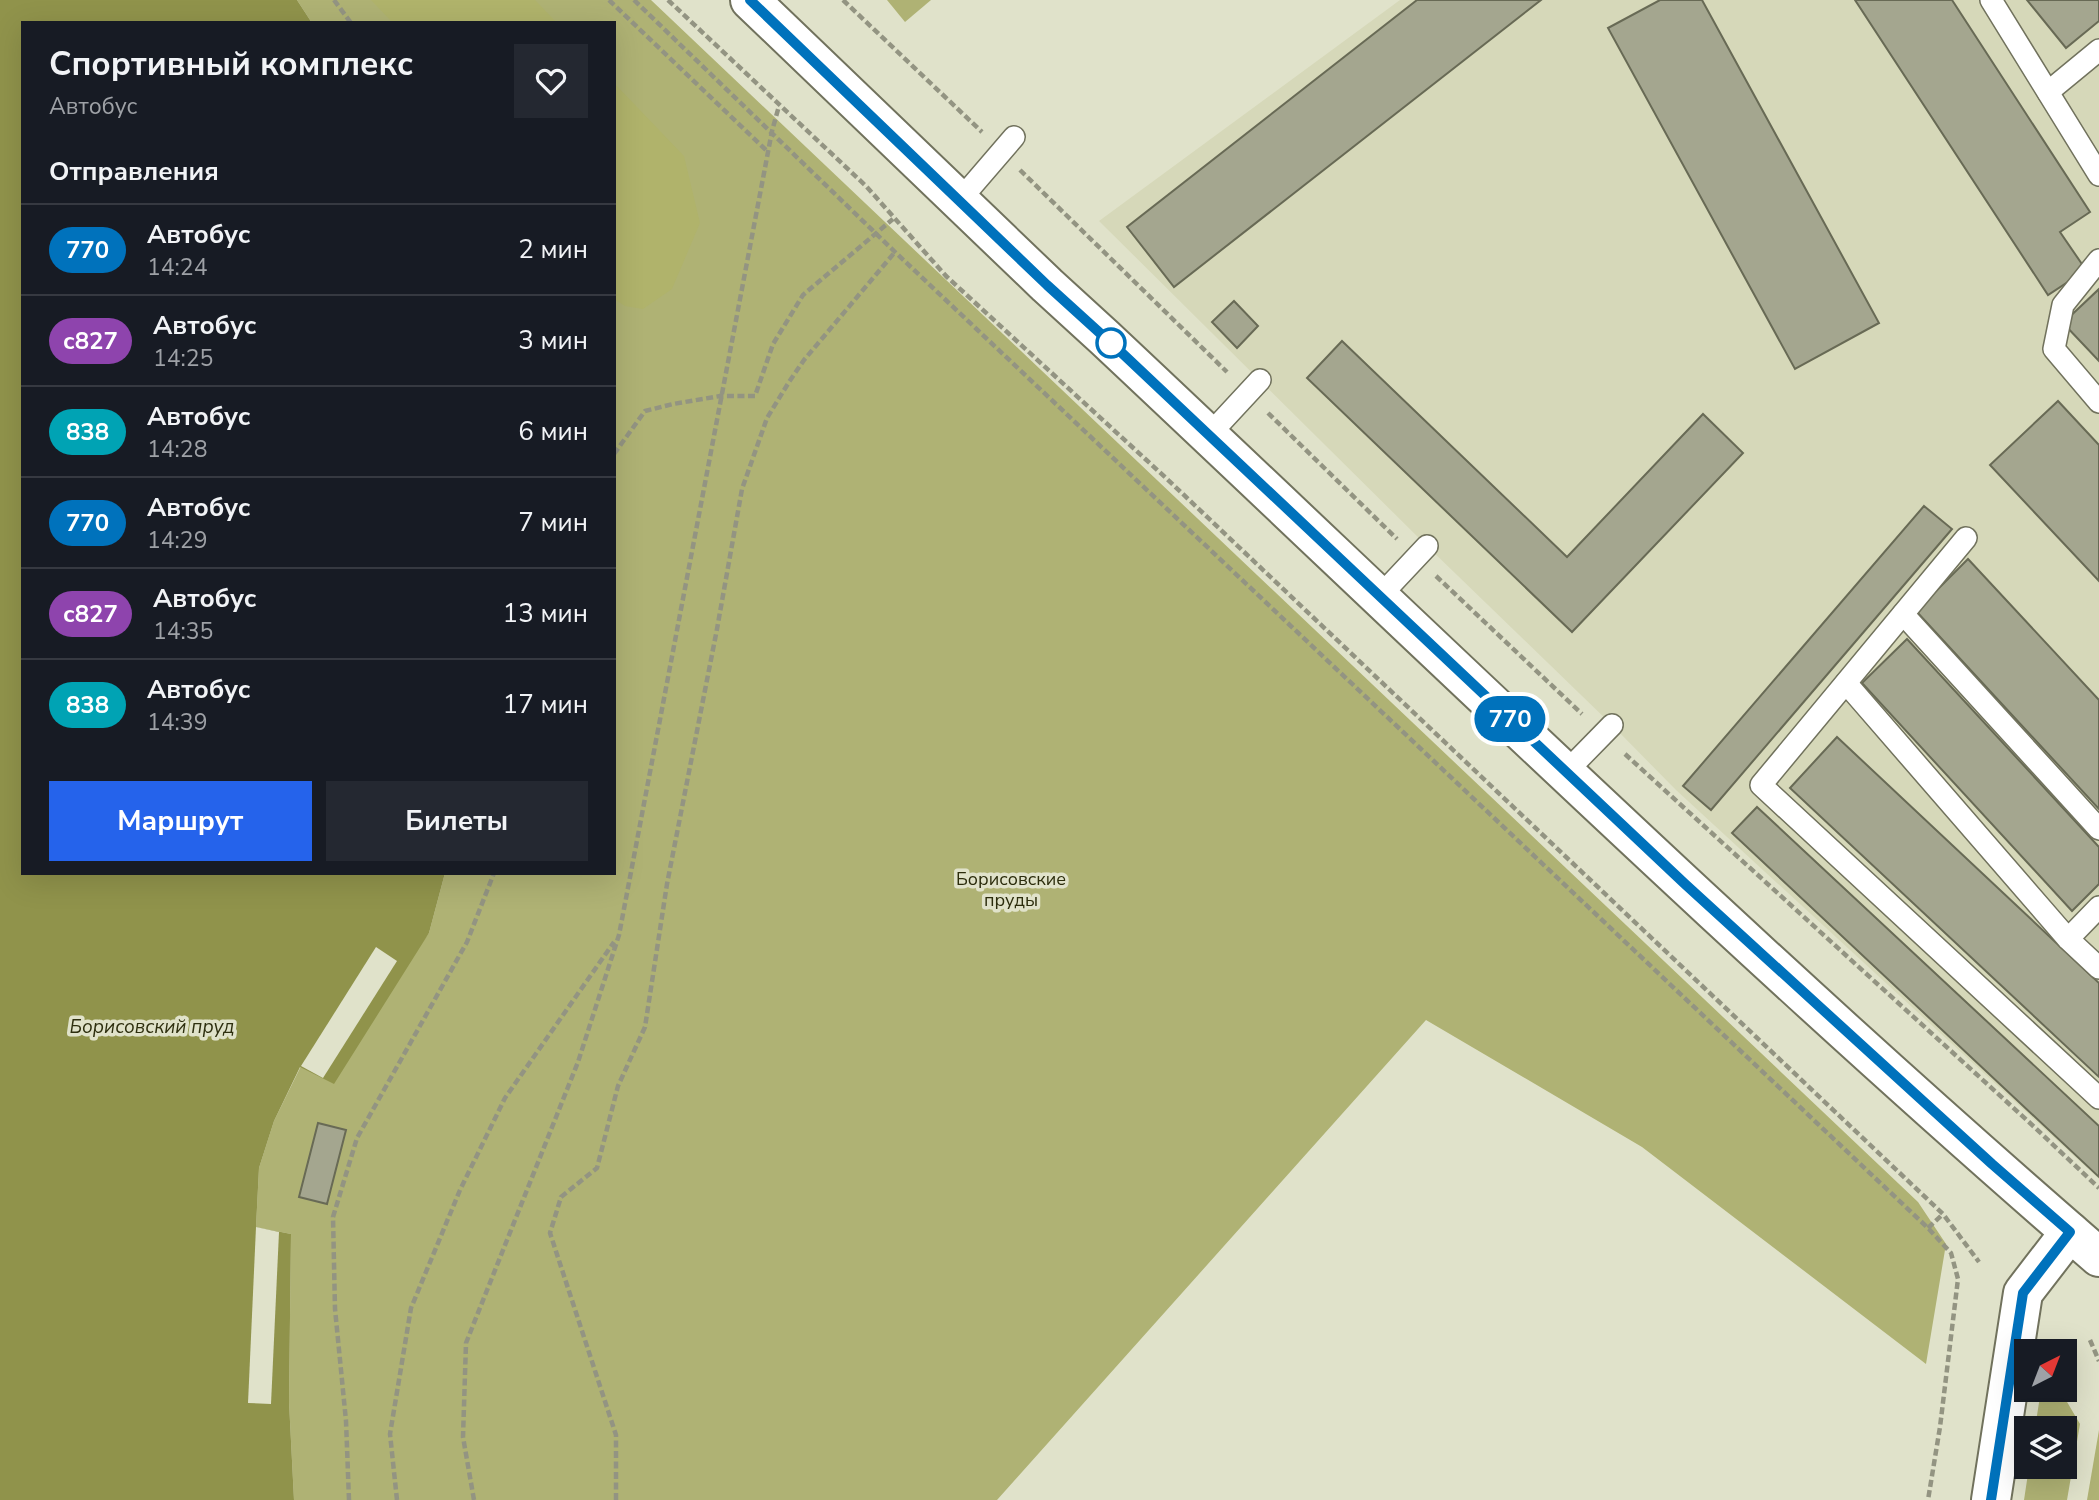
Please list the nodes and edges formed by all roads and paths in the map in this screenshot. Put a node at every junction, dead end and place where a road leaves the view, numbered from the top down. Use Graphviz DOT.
graph roads {
  1 [pos="334,0"];
  2 [pos="609,0"];
  3 [pos="634,0"];
  4 [pos="668,0"];
  5 [pos="750,0"];
  6 [pos="843,0"];
  7 [pos="1991,0"];
  8 [pos="350,21"];
  9 [pos="2099,50"];
  10 [pos="2048,92"];
  11 [pos="779,106"];
  12 [pos="772,131"];
  13 [pos="1008,144"];
  14 [pos="768,152"];
  15 [pos="2099,174"];
  16 [pos="959,201"];
  17 [pos="893,219"];
  18 [pos="876,232"];
  19 [pos="895,253"];
  20 [pos="2099,260"];
  21 [pos="1254,387"];
  22 [pos="720,396"];
  23 [pos="2099,402"];
  24 [pos="1209,435"];
  25 [pos="616,451"];
  26 [pos="1966,538"];
  27 [pos="1422,552"];
  28 [pos="1380,596"];
  29 [pos="1903,614"];
  30 [pos="1846,683"];
  31 [pos="1608,730"];
  32 [pos="1566,772"];
  33 [pos="2099,829"];
  34 [pos="493,875"];
  35 [pos="2099,907"];
  36 [pos="619,935"];
  37 [pos="2068,939"];
  38 [pos="2099,968"];
  39 [pos="2099,1098"];
  40 [pos="2099,1188"];
  41 [pos="1942,1214"];
  42 [pos="1928,1228"];
  43 [pos="2070,1232"];
  44 [pos="2099,1257"];
  45 [pos="1979,1262"];
  46 [pos="2090,1340"];
  47 [pos="2099,1361"];
  48 [pos="349,1500"];
  49 [pos="397,1500"];
  50 [pos="474,1500"];
  51 [pos="615,1500"];
  52 [pos="1928,1500"];
  53 [pos="1991,1500"];
  1 -- 8 [label="path"];
  2 -- 14 [label="path"];
  3 -- 12 [label="path"];
  4 -- 11 [label="path"];
  5 -- 16 [label="main road"];
  6 -- 13 [label="path"];
  7 -- 10 [label="lane"];
  9 -- 10 [label="lane"];
  10 -- 15 [label="lane"];
  11 -- 12 [label="path"];
  11 -- 17 [label="path"];
  12 -- 14 [label="path"];
  12 -- 18 [label="path"];
  13 -- 16 [label="lane"];
  13 -- 21 [label="path"];
  14 -- 22 [label="path"];
  16 -- 24 [label="main road"];
  17 -- 18 [label="path"];
  17 -- 41 [label="path"];
  18 -- 19 [label="path"];
  18 -- 22 [label="path"];
  19 -- 42 [label="path"];
  19 -- 51 [label="path"];
  20 -- 23 [label="lane"];
  21 -- 24 [label="lane"];
  21 -- 27 [label="path"];
  22 -- 25 [label="path"];
  22 -- 36 [label="path"];
  24 -- 28 [label="main road"];
  26 -- 29 [label="lane"];
  27 -- 28 [label="lane"];
  27 -- 31 [label="path"];
  28 -- 32 [label="main road"];
  29 -- 30 [label="lane"];
  29 -- 33 [label="lane"];
  30 -- 37 [label="lane"];
  30 -- 39 [label="lane"];
  31 -- 32 [label="lane"];
  31 -- 40 [label="path"];
  32 -- 43 [label="main road"];
  34 -- 48 [label="path"];
  35 -- 37 [label="lane"];
  36 -- 49 [label="path"];
  36 -- 50 [label="path"];
  37 -- 38 [label="lane"];
  41 -- 42 [label="path"];
  41 -- 45 [label="path"];
  42 -- 52 [label="path"];
  43 -- 44 [label="main road"];
  43 -- 53 [label="main road"];
  46 -- 47 [label="path"];
}
